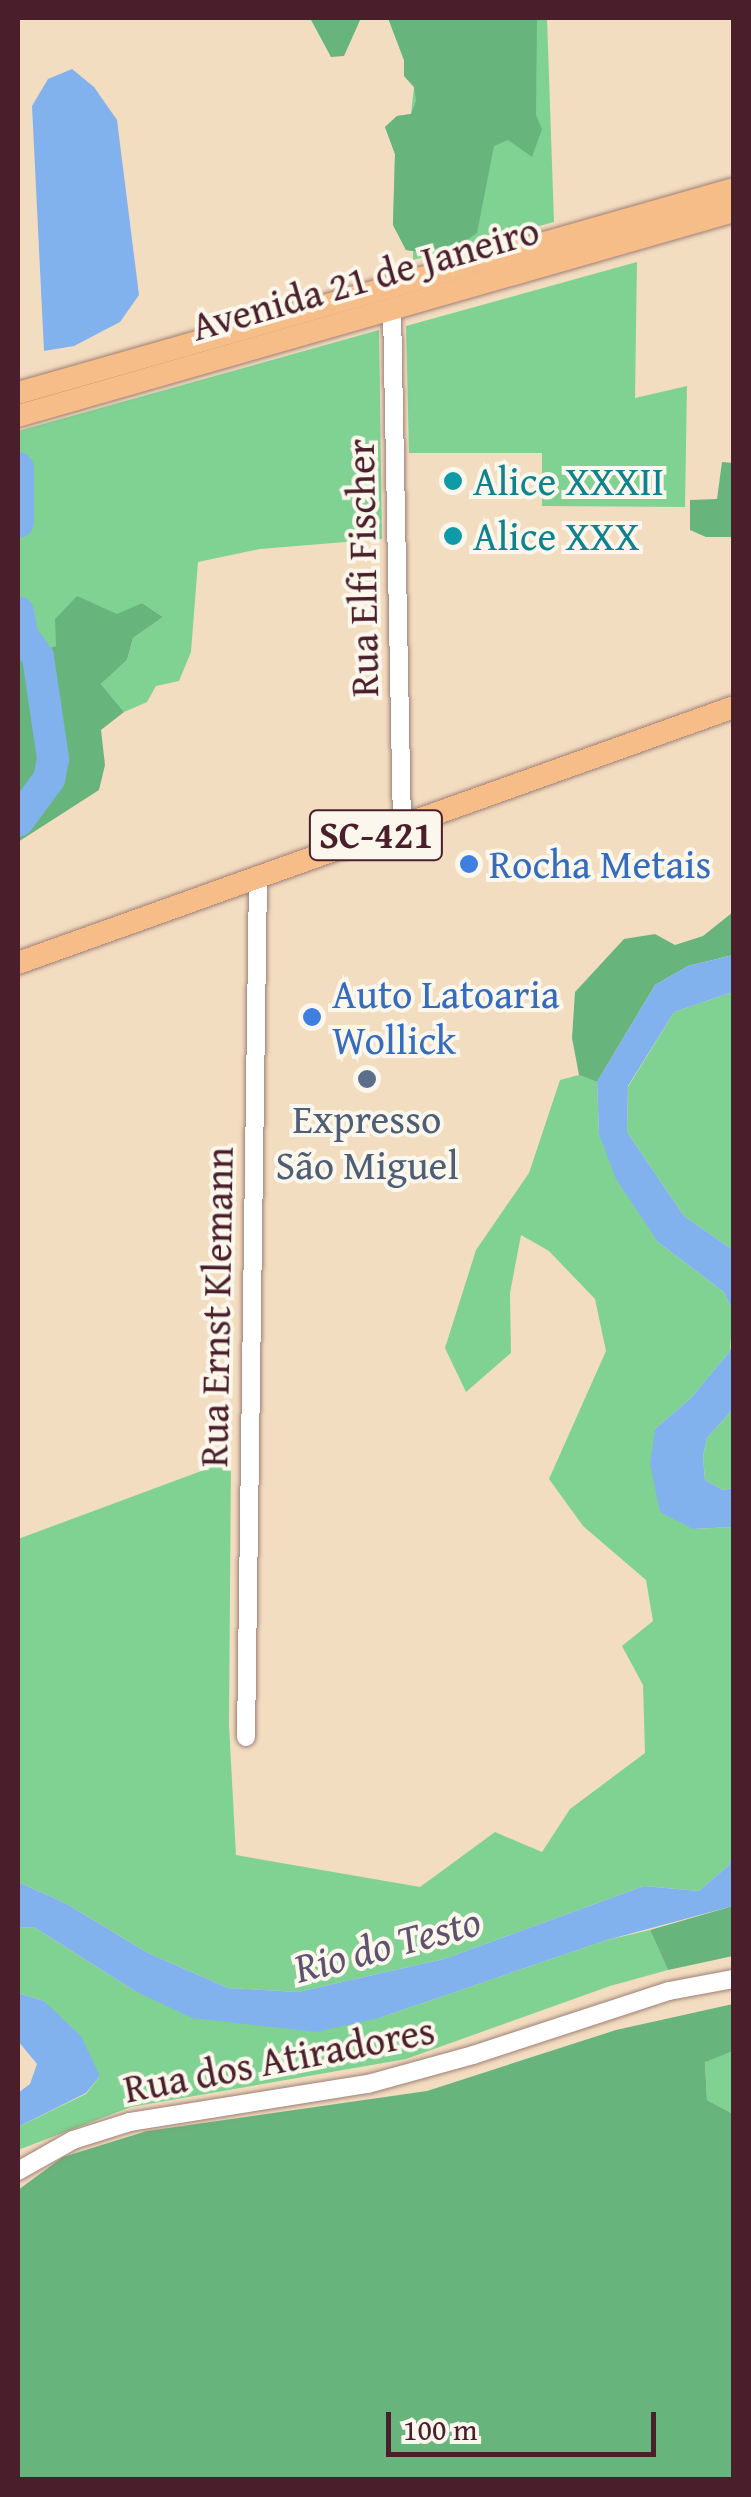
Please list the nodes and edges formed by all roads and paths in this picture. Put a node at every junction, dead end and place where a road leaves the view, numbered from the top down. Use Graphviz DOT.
graph roads {
  1 [pos="734,189"];
  2 [pos="734,212"];
  3 [pos="392,310"];
  4 [pos="19,408"];
  5 [pos="734,707"];
  6 [pos="402,826"];
  7 [pos="258,878"];
  8 [pos="18,964"];
  9 [pos="246,1737"];
  10 [pos="734,1979"];
  11 [pos="18,2172"];
  1 -- 4 [label="main road, Avenida 21 de Janeiro"];
  2 -- 3 [label="main road, Avenida 21 de Janeiro"];
  3 -- 4 [label="main road, Avenida 21 de Janeiro"];
  3 -- 6 [label="street, Rua Elfi Fischer"];
  5 -- 6 [label="main road, SC-421"];
  6 -- 7 [label="main road, SC-421"];
  7 -- 8 [label="main road, SC-421"];
  7 -- 9 [label="street, Rua Ernst Klemann"];
  10 -- 11 [label="street, Rua dos Atiradores"];
}
